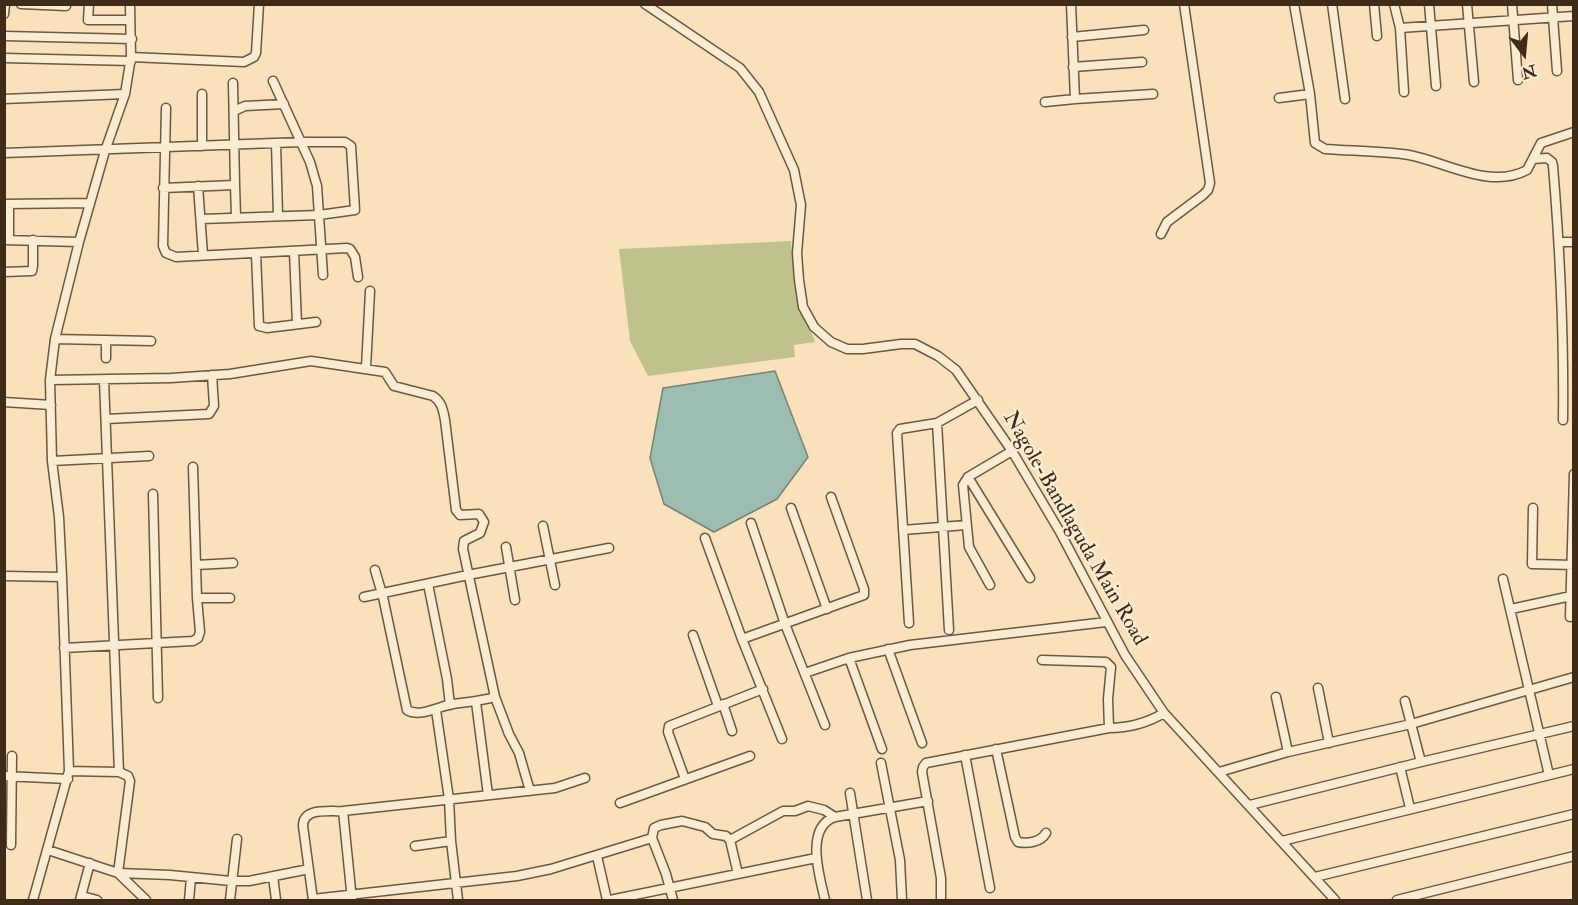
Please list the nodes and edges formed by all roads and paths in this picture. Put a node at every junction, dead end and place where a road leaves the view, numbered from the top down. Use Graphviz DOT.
graph roads {
  1 [pos="5,4"];
  2 [pos="21,4"];
  3 [pos="89,4"];
  4 [pos="130,4"];
  5 [pos="259,4"];
  6 [pos="645,4"];
  7 [pos="1071,4"];
  8 [pos="1184,4"];
  9 [pos="1294,4"];
  10 [pos="1332,4"];
  11 [pos="1374,4"];
  12 [pos="1394,4"];
  13 [pos="1429,4"];
  14 [pos="1467,4"];
  15 [pos="1512,4"];
  16 [pos="1552,4"];
  17 [pos="66,6"];
  18 [pos="4,14"];
  19 [pos="1553,16"];
  20 [pos="1574,16"];
  21 [pos="130,20"];
  22 [pos="1513,20"];
  23 [pos="1469,22"];
  24 [pos="1431,26"];
  25 [pos="1400,28"];
  26 [pos="1144,30"];
  27 [pos="4,36"];
  28 [pos="1377,36"];
  29 [pos="1072,37"];
  30 [pos="132,39"];
  31 [pos="4,58"];
  32 [pos="131,59"];
  33 [pos="1142,62"];
  34 [pos="1073,67"];
  35 [pos="1557,71"];
  36 [pos="1518,80"];
  37 [pos="273,81"];
  38 [pos="1474,82"];
  39 [pos="233,83"];
  40 [pos="1436,86"];
  41 [pos="1404,92"];
  42 [pos="125,94"];
  43 [pos="202,94"];
  44 [pos="1153,94"];
  45 [pos="1310,94"];
  46 [pos="1279,98"];
  47 [pos="4,99"];
  48 [pos="1075,99"];
  49 [pos="1346,99"];
  50 [pos="1045,102"];
  51 [pos="284,104"];
  52 [pos="166,108"];
  53 [pos="234,111"];
  54 [pos="1574,132"];
  55 [pos="302,142"];
  56 [pos="276,144"];
  57 [pos="202,146"];
  58 [pos="234,146"];
  59 [pos="164,148"];
  60 [pos="105,151"];
  61 [pos="4,153"];
  62 [pos="1533,159"];
  63 [pos="236,185"];
  64 [pos="198,186"];
  65 [pos="163,188"];
  66 [pos="89,203"];
  67 [pos="7,204"];
  68 [pos="318,215"];
  69 [pos="236,216"];
  70 [pos="278,216"];
  71 [pos="201,219"];
  72 [pos="1161,234"];
  73 [pos="7,240"];
  74 [pos="33,240"];
  75 [pos="79,242"];
  76 [pos="1559,242"];
  77 [pos="1574,242"];
  78 [pos="321,250"];
  79 [pos="294,251"];
  80 [pos="256,254"];
  81 [pos="203,255"];
  82 [pos="4,272"];
  83 [pos="323,275"];
  84 [pos="358,276"];
  85 [pos="370,291"];
  86 [pos="316,322"];
  87 [pos="297,324"];
  88 [pos="55,339"];
  89 [pos="106,340"];
  90 [pos="150,341"];
  91 [pos="1569,354"];
  92 [pos="106,358"];
  93 [pos="366,368"];
  94 [pos="212,375"];
  95 [pos="50,380"];
  96 [pos="104,380"];
  97 [pos="978,400"];
  98 [pos="4,402"];
  99 [pos="51,405"];
  100 [pos="106,419"];
  101 [pos="1563,420"];
  102 [pos="937,423"];
  103 [pos="1012,451"];
  104 [pos="149,456"];
  105 [pos="108,459"];
  106 [pos="52,461"];
  107 [pos="193,467"];
  108 [pos="1574,474"];
  109 [pos="968,477"];
  110 [pos="153,494"];
  111 [pos="831,497"];
  112 [pos="791,508"];
  113 [pos="1533,508"];
  114 [pos="752,523"];
  115 [pos="966,525"];
  116 [pos="543,526"];
  117 [pos="943,527"];
  118 [pos="903,530"];
  119 [pos="705,538"];
  120 [pos="506,547"];
  121 [pos="609,548"];
  122 [pos="549,560"];
  123 [pos="233,563"];
  124 [pos="196,565"];
  125 [pos="1572,565"];
  126 [pos="509,568"];
  127 [pos="375,570"];
  128 [pos="468,575"];
  129 [pos="4,576"];
  130 [pos="62,577"];
  131 [pos="1030,578"];
  132 [pos="1503,579"];
  133 [pos="428,584"];
  134 [pos="555,585"];
  135 [pos="990,585"];
  136 [pos="382,593"];
  137 [pos="1571,596"];
  138 [pos="364,597"];
  139 [pos="197,598"];
  140 [pos="230,598"];
  141 [pos="515,600"];
  142 [pos="826,609"];
  143 [pos="1511,609"];
  144 [pos="1570,617"];
  145 [pos="1106,622"];
  146 [pos="909,623"];
  147 [pos="785,624"];
  148 [pos="949,630"];
  149 [pos="693,635"];
  150 [pos="742,639"];
  151 [pos="157,642"];
  152 [pos="116,646"];
  153 [pos="64,648"];
  154 [pos="888,649"];
  155 [pos="849,658"];
  156 [pos="1042,660"];
  157 [pos="805,673"];
  158 [pos="1574,677"];
  159 [pos="1318,688"];
  160 [pos="763,689"];
  161 [pos="1529,690"];
  162 [pos="495,697"];
  163 [pos="1276,697"];
  164 [pos="158,699"];
  165 [pos="1405,701"];
  166 [pos="476,702"];
  167 [pos="450,705"];
  168 [pos="720,705"];
  169 [pos="436,710"];
  170 [pos="1164,713"];
  171 [pos="1411,723"];
  172 [pos="825,725"];
  173 [pos="1574,726"];
  174 [pos="1109,728"];
  175 [pos="732,731"];
  176 [pos="1540,734"];
  177 [pos="782,739"];
  178 [pos="922,743"];
  179 [pos="1329,743"];
  180 [pos="882,749"];
  181 [pos="996,750"];
  182 [pos="1288,752"];
  183 [pos="965,755"];
  184 [pos="12,756"];
  185 [pos="750,756"];
  186 [pos="1421,762"];
  187 [pos="881,763"];
  188 [pos="1400,767"];
  189 [pos="1574,769"];
  190 [pos="119,772"];
  191 [pos="1219,772"];
  192 [pos="1549,774"];
  193 [pos="68,775"];
  194 [pos="8,776"];
  195 [pos="585,778"];
  196 [pos="685,779"];
  197 [pos="530,791"];
  198 [pos="850,793"];
  199 [pos="488,795"];
  200 [pos="449,799"];
  201 [pos="928,801"];
  202 [pos="620,803"];
  203 [pos="1250,805"];
  204 [pos="1410,808"];
  205 [pos="891,809"];
  206 [pos="343,811"];
  207 [pos="1574,814"];
  208 [pos="854,815"];
  209 [pos="835,817"];
  210 [pos="1046,833"];
  211 [pos="652,838"];
  212 [pos="237,839"];
  213 [pos="730,840"];
  214 [pos="451,841"];
  215 [pos="1281,841"];
  216 [pos="11,845"];
  217 [pos="415,846"];
  218 [pos="48,850"];
  219 [pos="597,856"];
  220 [pos="1574,856"];
  221 [pos="816,858"];
  222 [pos="90,863"];
  223 [pos="309,869"];
  224 [pos="118,873"];
  225 [pos="738,874"];
  226 [pos="273,876"];
  227 [pos="1315,877"];
  228 [pos="191,878"];
  229 [pos="231,882"];
  230 [pos="456,882"];
  231 [pos="990,888"];
  232 [pos="670,889"];
  233 [pos="352,897"];
  234 [pos="81,898"];
  235 [pos="33,900"];
  236 [pos="97,900"];
  237 [pos="146,900"];
  238 [pos="189,900"];
  239 [pos="230,900"];
  240 [pos="276,900"];
  241 [pos="313,900"];
  242 [pos="458,900"];
  243 [pos="608,900"];
  244 [pos="673,900"];
  245 [pos="825,900"];
  246 [pos="867,900"];
  247 [pos="902,900"];
  248 [pos="941,900"];
  249 [pos="1335,900"];
  250 [pos="1397,900"];
  1 -- 18 [label="street"];
  2 -- 17 [label="street"];
  3 -- 21 [label="street"];
  4 -- 21 [label="street"];
  5 -- 32 [label="street"];
  6 -- 97 [label="street, Nagole-Bandlaguda Main Road"];
  7 -- 29 [label="street"];
  8 -- 72 [label="street"];
  9 -- 45 [label="street"];
  10 -- 49 [label="street"];
  11 -- 28 [label="street"];
  12 -- 25 [label="street"];
  13 -- 24 [label="street"];
  14 -- 23 [label="street"];
  15 -- 22 [label="street"];
  16 -- 19 [label="street"];
  19 -- 20 [label="street"];
  19 -- 22 [label="street"];
  19 -- 35 [label="street"];
  21 -- 30 [label="street"];
  22 -- 23 [label="street"];
  22 -- 36 [label="street"];
  23 -- 24 [label="street"];
  23 -- 38 [label="street"];
  24 -- 25 [label="street"];
  24 -- 40 [label="street"];
  25 -- 41 [label="street"];
  26 -- 29 [label="street"];
  27 -- 30 [label="street"];
  29 -- 34 [label="street"];
  30 -- 32 [label="street"];
  31 -- 32 [label="street"];
  32 -- 42 [label="street"];
  33 -- 34 [label="street"];
  34 -- 48 [label="street"];
  37 -- 51 [label="street"];
  39 -- 53 [label="street"];
  42 -- 47 [label="street"];
  42 -- 60 [label="street"];
  43 -- 57 [label="street"];
  44 -- 48 [label="street"];
  45 -- 46 [label="street"];
  45 -- 62 [label="street"];
  48 -- 50 [label="street"];
  51 -- 53 [label="street"];
  51 -- 55 [label="street"];
  52 -- 59 [label="street"];
  53 -- 58 [label="street"];
  54 -- 62 [label="street"];
  55 -- 56 [label="street"];
  55 -- 68 [label="street"];
  55 -- 68 [label="street"];
  56 -- 58 [label="street"];
  56 -- 70 [label="street"];
  57 -- 58 [label="street"];
  57 -- 59 [label="street"];
  58 -- 63 [label="street"];
  59 -- 60 [label="street"];
  59 -- 65 [label="street"];
  60 -- 61 [label="street"];
  60 -- 66 [label="street"];
  62 -- 76 [label="street"];
  63 -- 64 [label="street"];
  63 -- 69 [label="street"];
  64 -- 65 [label="street"];
  64 -- 71 [label="street"];
  65 -- 81 [label="street"];
  66 -- 67 [label="street"];
  66 -- 75 [label="street"];
  67 -- 73 [label="street"];
  68 -- 70 [label="street"];
  68 -- 78 [label="street"];
  69 -- 70 [label="street"];
  69 -- 71 [label="street"];
  71 -- 81 [label="street"];
  73 -- 74 [label="street"];
  74 -- 75 [label="street"];
  74 -- 82 [label="street"];
  75 -- 88 [label="street"];
  76 -- 77 [label="street"];
  76 -- 91 [label="street"];
  78 -- 79 [label="street"];
  78 -- 83 [label="street"];
  78 -- 84 [label="street"];
  79 -- 80 [label="street"];
  79 -- 87 [label="street"];
  80 -- 81 [label="street"];
  80 -- 87 [label="street"];
  85 -- 93 [label="street"];
  86 -- 87 [label="street"];
  88 -- 89 [label="street"];
  88 -- 95 [label="street"];
  89 -- 90 [label="street"];
  89 -- 92 [label="street"];
  91 -- 101 [label="street"];
  93 -- 94 [label="street"];
  93 -- 128 [label="street"];
  94 -- 96 [label="street"];
  94 -- 100 [label="street"];
  95 -- 96 [label="street"];
  95 -- 99 [label="street"];
  96 -- 100 [label="street"];
  97 -- 102 [label="street"];
  97 -- 103 [label="street, Nagole-Bandlaguda Main Road"];
  98 -- 99 [label="street"];
  99 -- 106 [label="street"];
  100 -- 105 [label="street"];
  102 -- 117 [label="street"];
  102 -- 118 [label="street"];
  103 -- 109 [label="street"];
  103 -- 145 [label="street, Nagole-Bandlaguda Main Road"];
  104 -- 105 [label="street"];
  105 -- 106 [label="street"];
  105 -- 152 [label="street"];
  106 -- 130 [label="street"];
  107 -- 124 [label="street"];
  108 -- 125 [label="street"];
  109 -- 115 [label="street"];
  109 -- 131 [label="street"];
  110 -- 151 [label="street"];
  111 -- 142 [label="street"];
  112 -- 142 [label="street"];
  113 -- 125 [label="street"];
  114 -- 147 [label="street"];
  115 -- 117 [label="street"];
  115 -- 135 [label="street"];
  116 -- 122 [label="street"];
  117 -- 118 [label="street"];
  117 -- 148 [label="street"];
  118 -- 146 [label="street"];
  119 -- 150 [label="street"];
  120 -- 126 [label="street"];
  121 -- 122 [label="street"];
  122 -- 126 [label="street"];
  122 -- 134 [label="street"];
  123 -- 124 [label="street"];
  124 -- 139 [label="street"];
  125 -- 137 [label="street"];
  126 -- 128 [label="street"];
  126 -- 141 [label="street"];
  127 -- 136 [label="street"];
  128 -- 133 [label="street"];
  128 -- 162 [label="street"];
  129 -- 130 [label="street"];
  130 -- 153 [label="street"];
  132 -- 143 [label="street"];
  133 -- 136 [label="street"];
  133 -- 167 [label="street"];
  136 -- 138 [label="street"];
  136 -- 169 [label="street"];
  137 -- 143 [label="street"];
  137 -- 144 [label="street"];
  139 -- 140 [label="street"];
  139 -- 151 [label="street"];
  142 -- 147 [label="street"];
  143 -- 161 [label="street"];
  145 -- 154 [label="street"];
  145 -- 170 [label="street, Nagole-Bandlaguda Main Road"];
  147 -- 150 [label="street"];
  147 -- 157 [label="street"];
  149 -- 168 [label="street"];
  150 -- 160 [label="street"];
  151 -- 152 [label="street"];
  151 -- 164 [label="street"];
  152 -- 153 [label="street"];
  152 -- 190 [label="street"];
  153 -- 193 [label="street"];
  154 -- 155 [label="street"];
  154 -- 178 [label="street"];
  155 -- 157 [label="street"];
  155 -- 180 [label="street"];
  156 -- 174 [label="street"];
  157 -- 172 [label="street"];
  158 -- 161 [label="street"];
  159 -- 179 [label="street"];
  160 -- 168 [label="street"];
  160 -- 177 [label="street"];
  161 -- 171 [label="street"];
  161 -- 176 [label="street"];
  162 -- 166 [label="street"];
  162 -- 197 [label="street"];
  163 -- 182 [label="street"];
  165 -- 171 [label="street"];
  166 -- 167 [label="street"];
  166 -- 199 [label="street"];
  167 -- 169 [label="street"];
  168 -- 175 [label="street"];
  168 -- 196 [label="street"];
  169 -- 200 [label="street"];
  170 -- 174 [label="street"];
  170 -- 191 [label="street, Nagole-Bandlaguda Main Road"];
  171 -- 179 [label="street"];
  171 -- 186 [label="street"];
  173 -- 176 [label="street"];
  174 -- 181 [label="street"];
  176 -- 186 [label="street"];
  176 -- 192 [label="street"];
  179 -- 182 [label="street"];
  181 -- 183 [label="street"];
  181 -- 210 [label="street"];
  182 -- 191 [label="street"];
  183 -- 201 [label="street"];
  183 -- 231 [label="street"];
  184 -- 194 [label="street"];
  185 -- 196 [label="street"];
  186 -- 188 [label="street"];
  187 -- 205 [label="street"];
  188 -- 203 [label="street"];
  188 -- 204 [label="street"];
  189 -- 192 [label="street"];
  190 -- 193 [label="street"];
  190 -- 224 [label="street"];
  191 -- 203 [label="street, Nagole-Bandlaguda Main Road"];
  192 -- 204 [label="street"];
  193 -- 194 [label="street"];
  193 -- 218 [label="street"];
  194 -- 216 [label="street"];
  195 -- 197 [label="street"];
  196 -- 202 [label="street"];
  197 -- 199 [label="street"];
  198 -- 208 [label="street"];
  199 -- 200 [label="street"];
  200 -- 206 [label="street"];
  200 -- 214 [label="street"];
  201 -- 205 [label="street"];
  201 -- 248 [label="street"];
  203 -- 215 [label="street, Nagole-Bandlaguda Main Road"];
  204 -- 215 [label="street"];
  205 -- 208 [label="street"];
  205 -- 247 [label="street"];
  206 -- 223 [label="street"];
  206 -- 233 [label="street"];
  207 -- 227 [label="street"];
  208 -- 209 [label="street"];
  208 -- 246 [label="street"];
  209 -- 213 [label="street"];
  209 -- 221 [label="street"];
  211 -- 213 [label="street"];
  211 -- 219 [label="street"];
  211 -- 232 [label="street"];
  212 -- 229 [label="street"];
  213 -- 225 [label="street"];
  214 -- 217 [label="street"];
  214 -- 230 [label="street"];
  215 -- 227 [label="street, Nagole-Bandlaguda Main Road"];
  218 -- 222 [label="street"];
  218 -- 235 [label="street"];
  219 -- 230 [label="street"];
  219 -- 243 [label="street"];
  220 -- 250 [label="street"];
  221 -- 225 [label="street"];
  221 -- 245 [label="street"];
  222 -- 224 [label="street"];
  222 -- 234 [label="street"];
  223 -- 226 [label="street"];
  223 -- 241 [label="street"];
  224 -- 228 [label="street"];
  224 -- 237 [label="street"];
  225 -- 232 [label="street"];
  226 -- 229 [label="street"];
  226 -- 240 [label="street"];
  227 -- 249 [label="street, Nagole-Bandlaguda Main Road"];
  228 -- 229 [label="street"];
  228 -- 238 [label="street"];
  229 -- 239 [label="street"];
  230 -- 233 [label="street"];
  230 -- 242 [label="street"];
  232 -- 243 [label="street"];
  232 -- 244 [label="street"];
  233 -- 241 [label="street"];
  234 -- 236 [label="street"];
}
